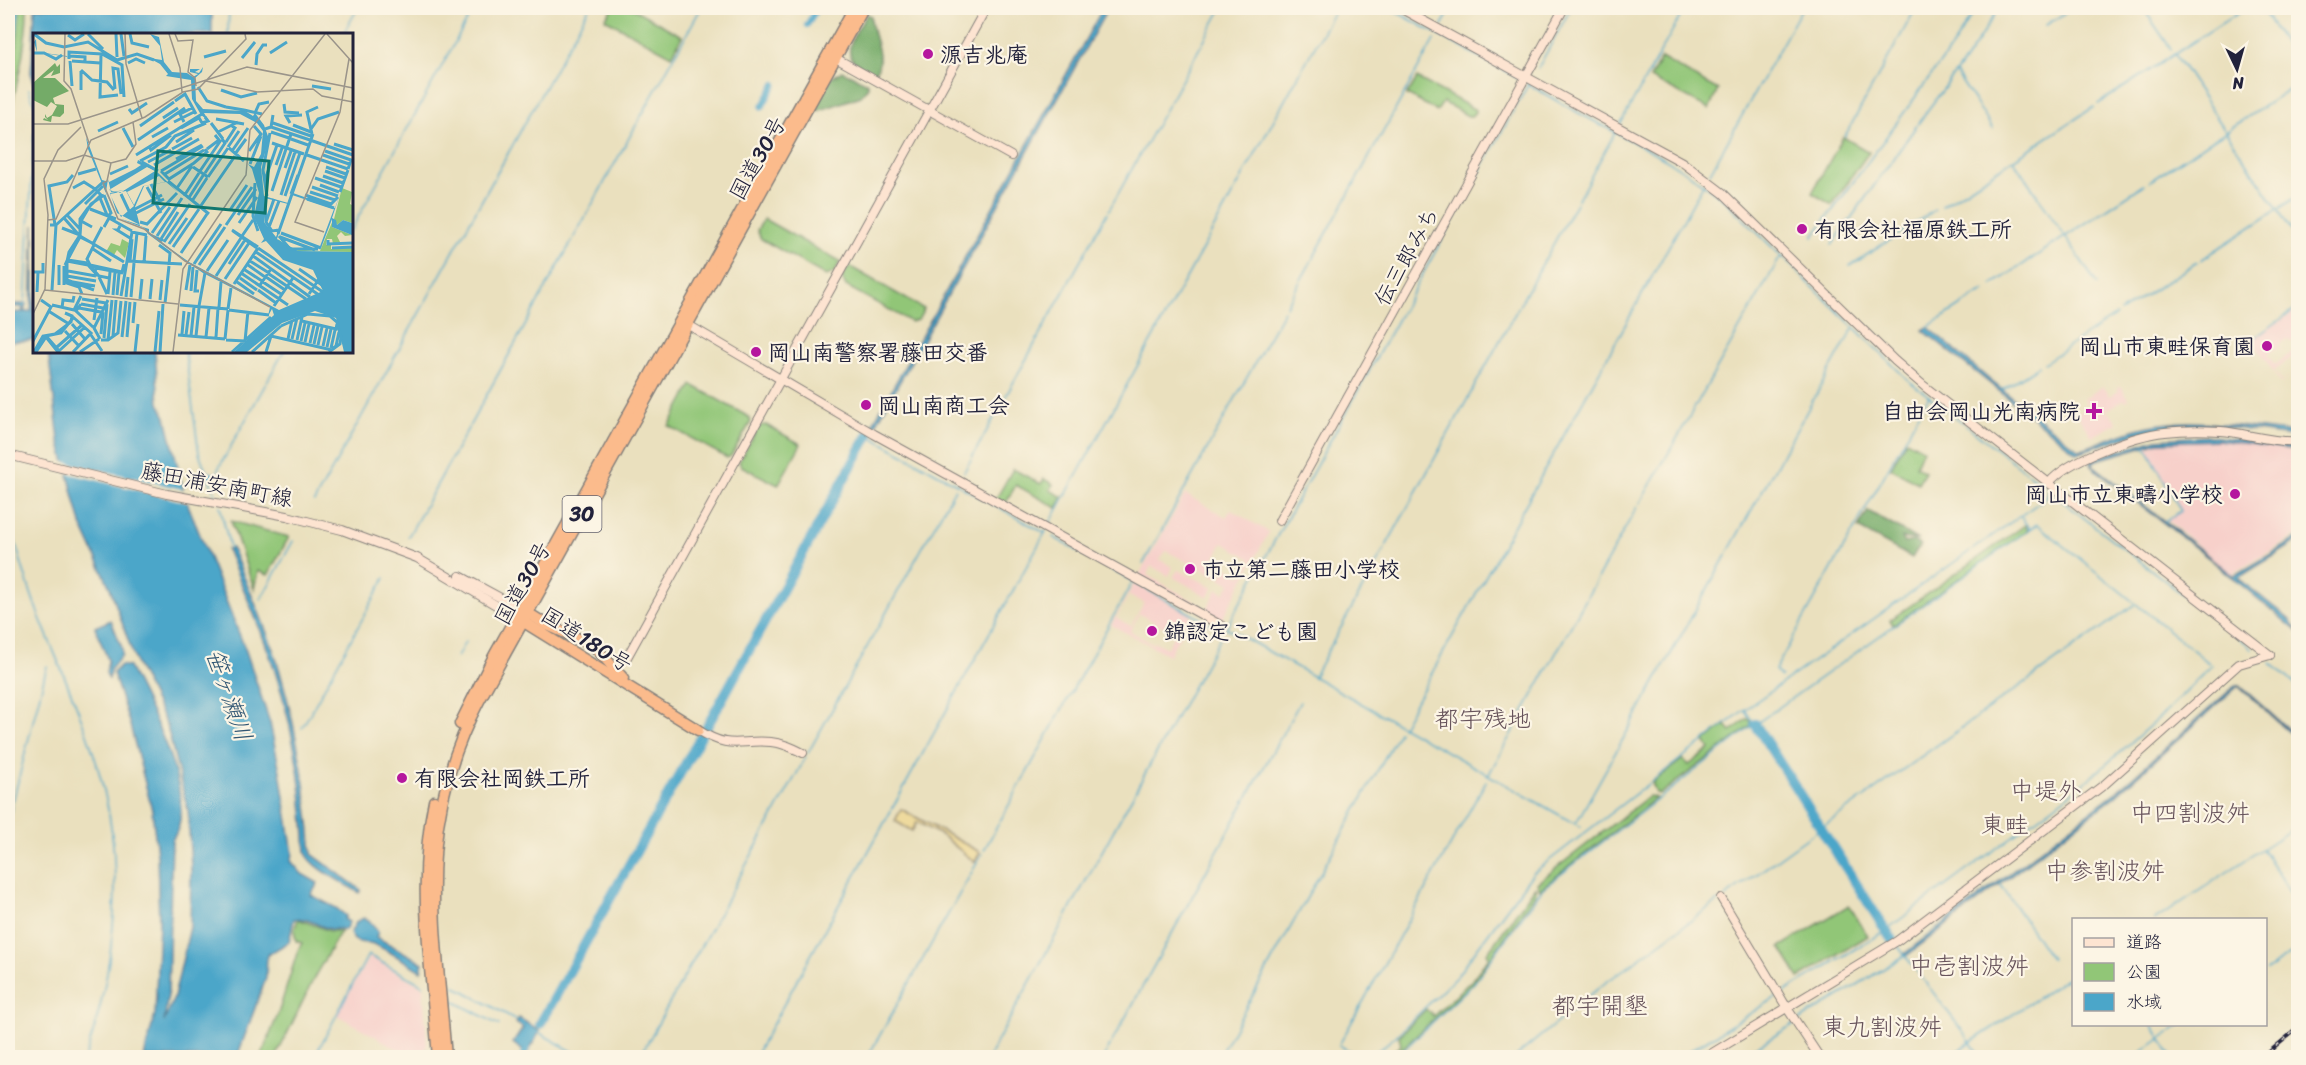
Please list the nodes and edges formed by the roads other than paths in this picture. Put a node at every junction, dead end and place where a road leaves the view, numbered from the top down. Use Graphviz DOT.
graph roads {
  1 [pos="854,8"];
  2 [pos="863,8"];
  3 [pos="986,8"];
  4 [pos="1400,8"];
  5 [pos="1564,8"];
  6 [pos="832,56"];
  7 [pos="1524,79"];
  8 [pos="929,111"];
  9 [pos="1011,156"];
  10 [pos="684,323"];
  11 [pos="781,379"];
  12 [pos="2298,441"];
  13 [pos="8,455"];
  14 [pos="2049,483"];
  15 [pos="1279,521"];
  16 [pos="522,615"];
  17 [pos="1222,626"];
  18 [pos="626,659"];
  19 [pos="639,693"];
  20 [pos="698,730"];
  21 [pos="803,753"];
  22 [pos="1722,900"];
  23 [pos="1787,1008"];
  24 [pos="438,1058"];
  25 [pos="446,1058"];
  26 [pos="1704,1058"];
  27 [pos="1820,1058"];
  1 -- 6 [label="highway, 国道30号 / 30"];
  2 -- 6 [label="highway, 国道30号 / 30"];
  3 -- 8 [label="street"];
  4 -- 7 [label="street"];
  5 -- 7 [label="street, 伝三郎みち"];
  6 -- 8 [label="street"];
  6 -- 10 [label="highway, 国道30号 / 30"];
  7 -- 14 [label="street"];
  7 -- 15 [label="street, 伝三郎みち"];
  8 -- 9 [label="street"];
  8 -- 11 [label="street"];
  10 -- 11 [label="street"];
  10 -- 16 [label="highway, 国道30号 / 30"];
  11 -- 17 [label="street"];
  11 -- 18 [label="street"];
  12 -- 14 [label="street"];
  13 -- 16 [label="street, 藤田浦安南町線"];
  14 -- 23 [label="street"];
  16 -- 19 [label="highway, 国道180号"];
  16 -- 19 [label="highway, 国道180号"];
  16 -- 24 [label="highway, 国道30号 / 30"];
  16 -- 25 [label="highway, 国道30号 / 30"];
  19 -- 20 [label="highway, 国道180号"];
  20 -- 21 [label="street"];
  22 -- 23 [label="street"];
  23 -- 26 [label="street"];
  23 -- 27 [label="street"];
}
